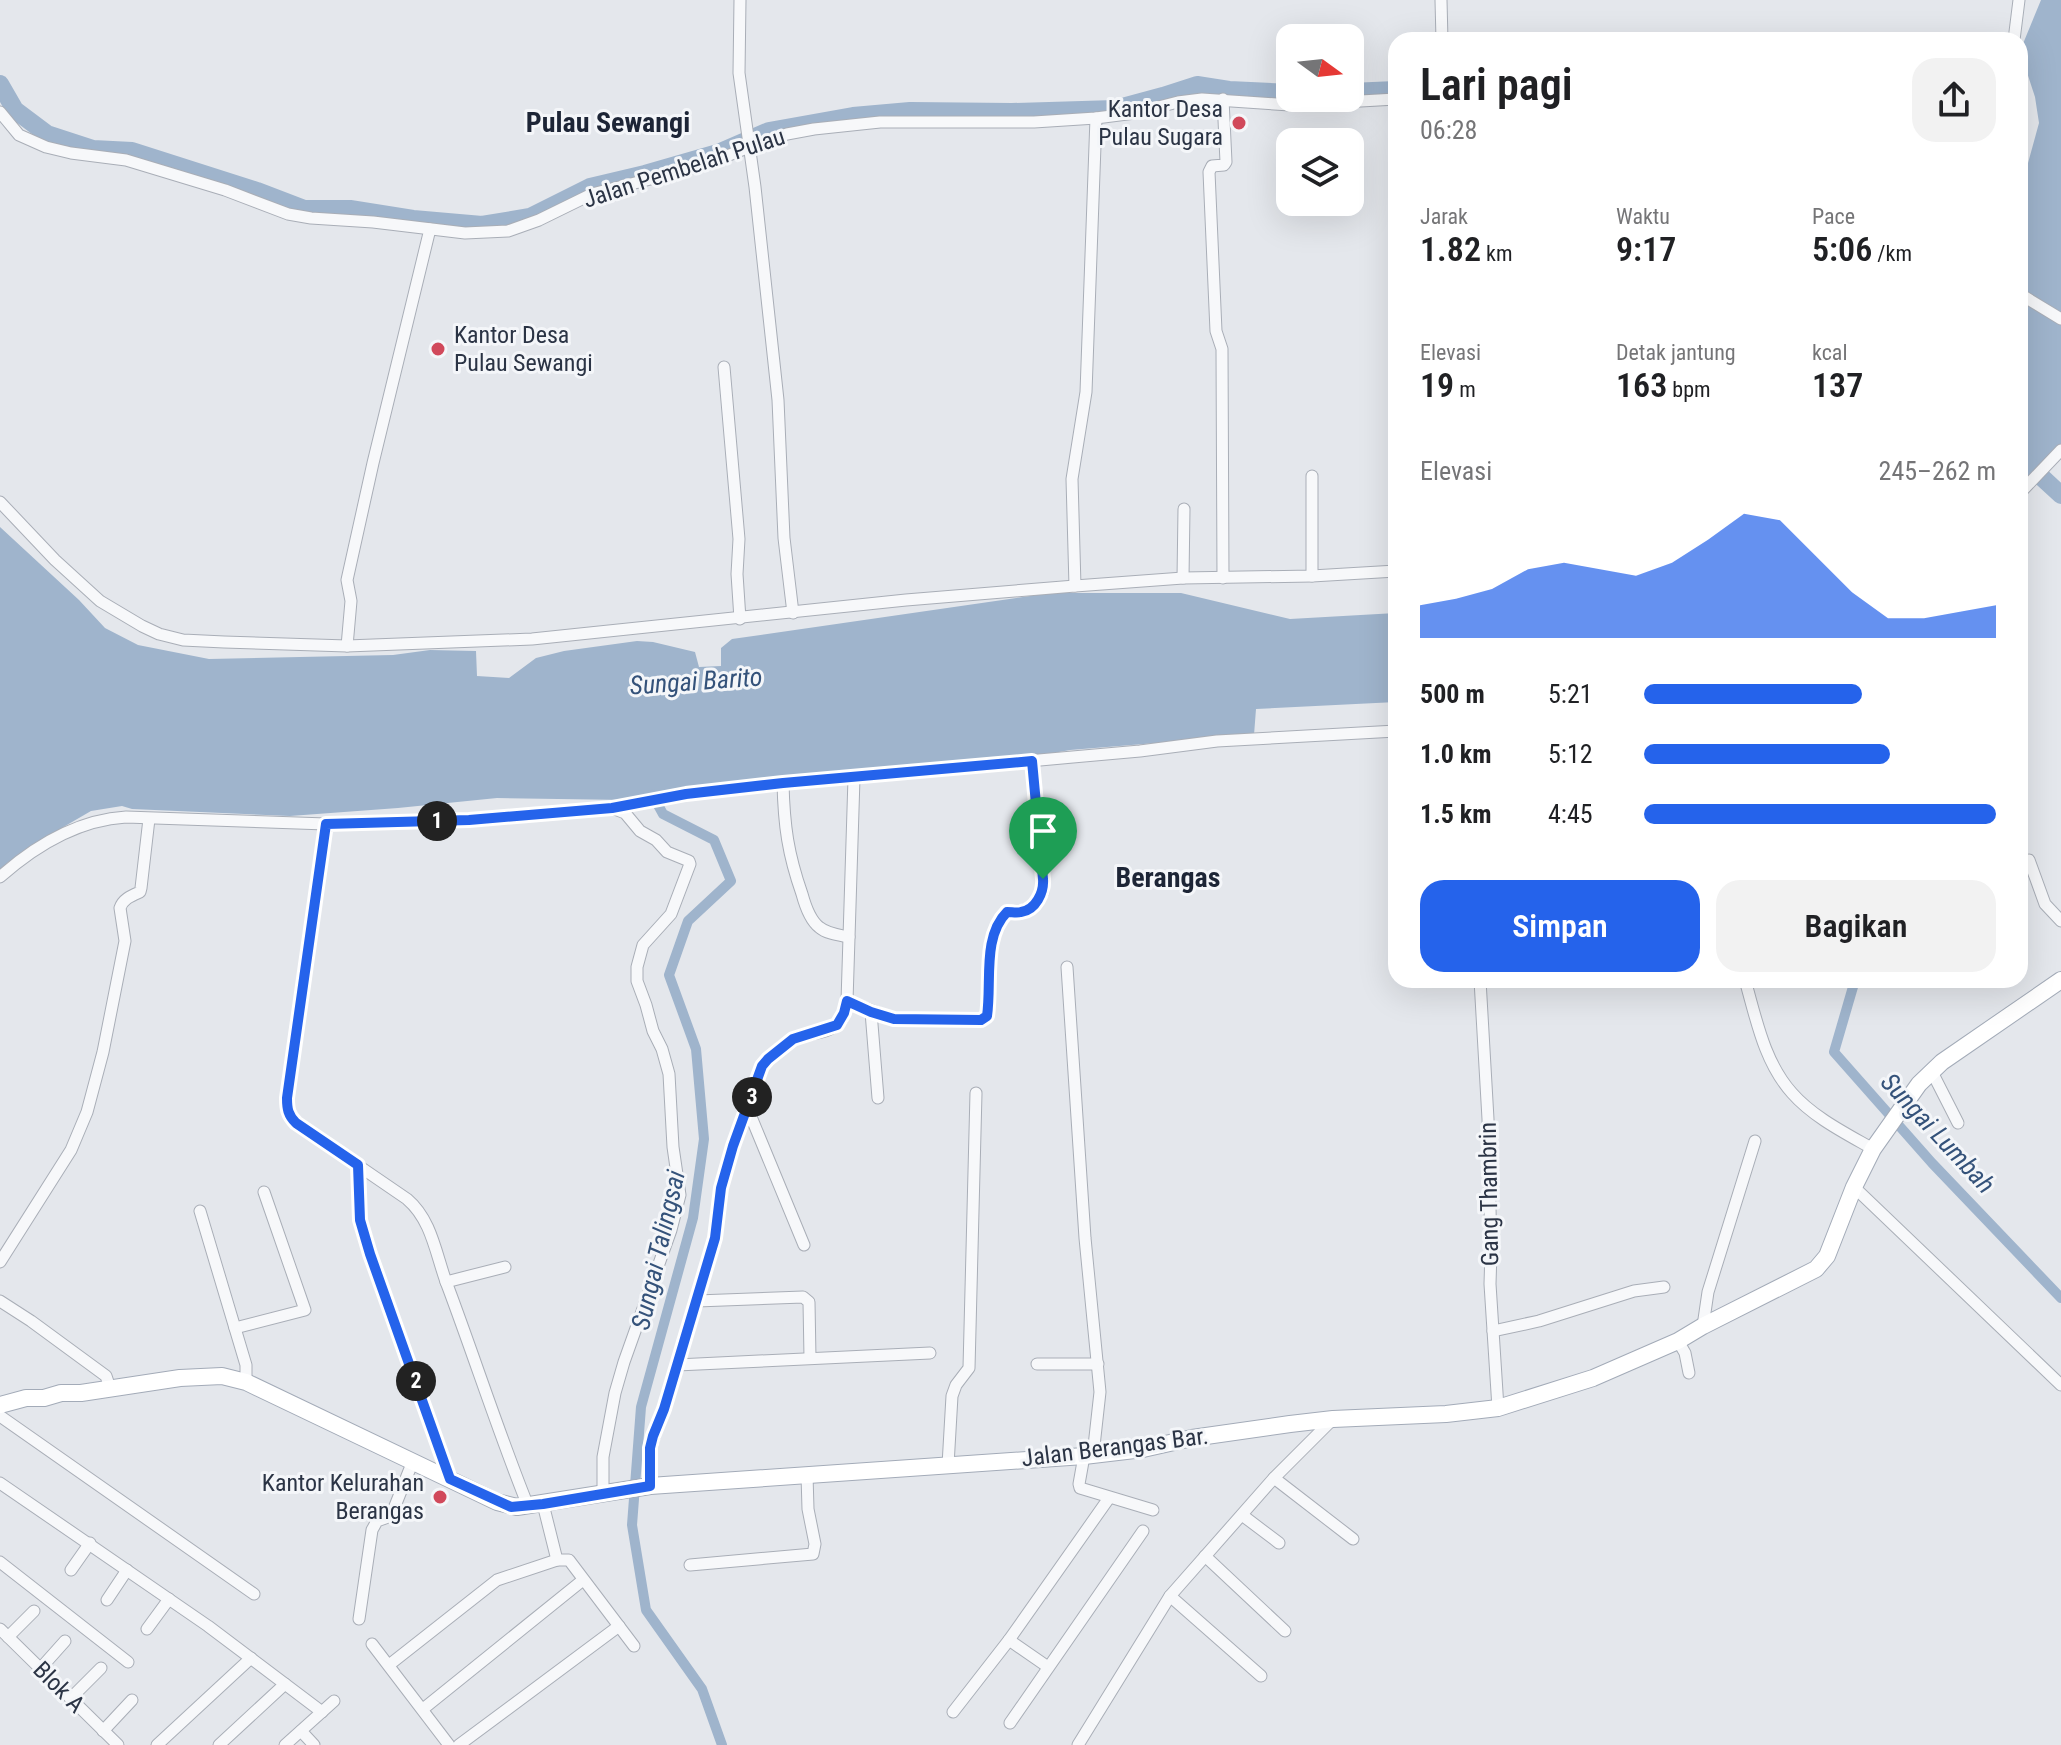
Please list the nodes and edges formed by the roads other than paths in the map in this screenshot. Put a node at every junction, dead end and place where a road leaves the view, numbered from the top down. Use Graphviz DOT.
graph roads {
  1 [pos="740,0"];
  2 [pos="1441,0"];
  3 [pos="2019,0"];
  4 [pos="1442,32"];
  5 [pos="2015,32"];
  6 [pos="1223,99"];
  7 [pos="1388,99"];
  8 [pos="0,112"];
  9 [pos="1096,118"];
  10 [pos="749,140"];
  11 [pos="430,229"];
  12 [pos="2028,299"];
  13 [pos="2061,319"];
  14 [pos="724,367"];
  15 [pos="2061,450"];
  16 [pos="1312,476"];
  17 [pos="2028,485"];
  18 [pos="0,502"];
  19 [pos="1184,509"];
  20 [pos="1388,571"];
  21 [pos="1312,576"];
  22 [pos="1183,578"];
  23 [pos="1223,578"];
  24 [pos="1075,586"];
  25 [pos="793,613"];
  26 [pos="740,619"];
  27 [pos="347,646"];
  28 [pos="1388,731"];
  29 [pos="1032,761"];
  30 [pos="854,778"];
  31 [pos="783,783"];
  32 [pos="615,807"];
  33 [pos="149,819"];
  34 [pos="326,824"];
  35 [pos="2029,860"];
  36 [pos="0,877"];
  37 [pos="2061,921"];
  38 [pos="849,937"];
  39 [pos="1067,967"];
  40 [pos="2061,980"];
  41 [pos="1480,988"];
  42 [pos="1747,988"];
  43 [pos="847,1001"];
  44 [pos="871,1012"];
  45 [pos="1931,1070"];
  46 [pos="976,1093"];
  47 [pos="878,1098"];
  48 [pos="747,1107"];
  49 [pos="1958,1123"];
  50 [pos="1755,1141"];
  51 [pos="1874,1148"];
  52 [pos="358,1165"];
  53 [pos="1854,1187"];
  54 [pos="264,1192"];
  55 [pos="200,1211"];
  56 [pos="804,1245"];
  57 [pos="0,1262"];
  58 [pos="505,1267"];
  59 [pos="446,1282"];
  60 [pos="1664,1287"];
  61 [pos="0,1301"];
  62 [pos="697,1301"];
  63 [pos="1703,1326"];
  64 [pos="235,1328"];
  65 [pos="1493,1331"];
  66 [pos="1678,1341"];
  67 [pos="930,1353"];
  68 [pos="810,1358"];
  69 [pos="1037,1364"];
  70 [pos="1098,1364"];
  71 [pos="677,1365"];
  72 [pos="1689,1373"];
  73 [pos="246,1382"];
  74 [pos="2061,1385"];
  75 [pos="110,1388"];
  76 [pos="9,1399"];
  77 [pos="1498,1408"];
  78 [pos="0,1416"];
  79 [pos="1333,1419"];
  80 [pos="1089,1456"];
  81 [pos="413,1461"];
  82 [pos="948,1465"];
  83 [pos="807,1475"];
  84 [pos="1274,1478"];
  85 [pos="450,1479"];
  86 [pos="0,1483"];
  87 [pos="646,1487"];
  88 [pos="608,1493"];
  89 [pos="1109,1498"];
  90 [pos="536,1505"];
  91 [pos="1153,1510"];
  92 [pos="1242,1515"];
  93 [pos="1143,1531"];
  94 [pos="1353,1539"];
  95 [pos="90,1543"];
  96 [pos="1279,1543"];
  97 [pos="1205,1556"];
  98 [pos="557,1560"];
  99 [pos="0,1562"];
  100 [pos="690,1565"];
  101 [pos="71,1570"];
  102 [pos="127,1570"];
  103 [pos="583,1580"];
  104 [pos="254,1594"];
  105 [pos="1170,1596"];
  106 [pos="169,1599"];
  107 [pos="107,1600"];
  108 [pos="34,1611"];
  109 [pos="359,1619"];
  110 [pos="619,1626"];
  111 [pos="147,1629"];
  112 [pos="1285,1631"];
  113 [pos="4,1633"];
  114 [pos="1009,1640"];
  115 [pos="65,1641"];
  116 [pos="372,1644"];
  117 [pos="634,1646"];
  118 [pos="251,1658"];
  119 [pos="128,1662"];
  120 [pos="389,1665"];
  121 [pos="1048,1667"];
  122 [pos="101,1668"];
  123 [pos="40,1669"];
  124 [pos="1261,1676"];
  125 [pos="285,1684"];
  126 [pos="71,1698"];
  127 [pos="132,1700"];
  128 [pos="334,1701"];
  129 [pos="423,1709"];
  130 [pos="322,1712"];
  131 [pos="953,1712"];
  132 [pos="1010,1723"];
  133 [pos="103,1731"];
  134 [pos="301,1731"];
  135 [pos="118,1745"];
  136 [pos="157,1745"];
  137 [pos="219,1745"];
  138 [pos="285,1745"];
  139 [pos="314,1745"];
  140 [pos="449,1745"];
  141 [pos="459,1745"];
  142 [pos="1078,1745"];
  1 -- 10 [label="street"];
  2 -- 4 [label="street"];
  3 -- 5 [label="street"];
  6 -- 7 [label="street, Jalan Pembelah Pulau"];
  6 -- 9 [label="street, Jalan Pembelah Pulau"];
  6 -- 23 [label="street"];
  8 -- 11 [label="street, Jalan Pembelah Pulau"];
  9 -- 10 [label="street, Jalan Pembelah Pulau"];
  9 -- 24 [label="street"];
  10 -- 11 [label="street, Jalan Pembelah Pulau"];
  10 -- 25 [label="street"];
  11 -- 27 [label="street"];
  12 -- 13 [label="street"];
  14 -- 26 [label="street"];
  15 -- 17 [label="street"];
  16 -- 21 [label="street"];
  18 -- 27 [label="street"];
  19 -- 22 [label="street"];
  20 -- 21 [label="street"];
  21 -- 23 [label="street"];
  22 -- 23 [label="street"];
  22 -- 24 [label="street"];
  24 -- 25 [label="street"];
  25 -- 26 [label="street"];
  26 -- 27 [label="street"];
  28 -- 29 [label="street"];
  29 -- 30 [label="street"];
  29 -- 44 [label="street"];
  30 -- 31 [label="street"];
  30 -- 38 [label="street"];
  31 -- 32 [label="street"];
  31 -- 38 [label="street"];
  32 -- 34 [label="street"];
  32 -- 88 [label="street"];
  33 -- 34 [label="street"];
  33 -- 36 [label="street"];
  33 -- 57 [label="street"];
  34 -- 52 [label="street"];
  35 -- 37 [label="street"];
  38 -- 43 [label="street"];
  39 -- 70 [label="street"];
  40 -- 45 [label="main road, Jalan Berangas Bar."];
  41 -- 65 [label="street, Gang Thambrin"];
  42 -- 51 [label="street"];
  43 -- 44 [label="street"];
  43 -- 48 [label="street"];
  44 -- 47 [label="street"];
  45 -- 49 [label="street"];
  45 -- 51 [label="main road, Jalan Berangas Bar."];
  46 -- 82 [label="street"];
  48 -- 56 [label="street"];
  48 -- 62 [label="street"];
  50 -- 63 [label="street"];
  51 -- 53 [label="main road, Jalan Berangas Bar."];
  52 -- 59 [label="street"];
  52 -- 85 [label="street"];
  53 -- 63 [label="main road, Jalan Berangas Bar."];
  53 -- 74 [label="street"];
  54 -- 64 [label="street"];
  55 -- 64 [label="street"];
  58 -- 59 [label="street"];
  59 -- 90 [label="street"];
  60 -- 65 [label="street"];
  61 -- 75 [label="street"];
  62 -- 68 [label="street"];
  62 -- 71 [label="street"];
  63 -- 66 [label="main road, Jalan Berangas Bar."];
  64 -- 73 [label="street"];
  65 -- 77 [label="street, Gang Thambrin"];
  66 -- 72 [label="street"];
  66 -- 77 [label="main road, Jalan Berangas Bar."];
  67 -- 68 [label="street"];
  68 -- 71 [label="street"];
  69 -- 70 [label="street"];
  70 -- 80 [label="street"];
  71 -- 87 [label="street"];
  73 -- 75 [label="main road, Jalan Berangas Bar."];
  73 -- 81 [label="main road, Jalan Berangas Bar."];
  75 -- 76 [label="main road, Jalan Berangas Bar."];
  77 -- 79 [label="main road, Jalan Berangas Bar."];
  78 -- 104 [label="street"];
  79 -- 80 [label="main road, Jalan Berangas Bar."];
  79 -- 84 [label="street"];
  80 -- 82 [label="main road, Jalan Berangas Bar."];
  80 -- 89 [label="street"];
  81 -- 85 [label="main road, Jalan Berangas Bar."];
  81 -- 109 [label="street"];
  82 -- 83 [label="main road, Jalan Berangas Bar."];
  83 -- 87 [label="main road, Jalan Berangas Bar."];
  83 -- 100 [label="street"];
  84 -- 92 [label="street"];
  84 -- 94 [label="street"];
  85 -- 90 [label="main road, Jalan Berangas Bar."];
  86 -- 95 [label="street"];
  87 -- 88 [label="main road, Jalan Berangas Bar."];
  88 -- 90 [label="main road, Jalan Berangas Bar."];
  89 -- 91 [label="street"];
  89 -- 114 [label="street"];
  90 -- 98 [label="street"];
  92 -- 96 [label="street"];
  92 -- 97 [label="street"];
  93 -- 121 [label="street"];
  95 -- 101 [label="street"];
  95 -- 102 [label="street"];
  97 -- 105 [label="street"];
  97 -- 112 [label="street"];
  98 -- 103 [label="street"];
  98 -- 120 [label="street"];
  99 -- 119 [label="street"];
  102 -- 106 [label="street"];
  102 -- 107 [label="street"];
  103 -- 110 [label="street"];
  103 -- 129 [label="street"];
  105 -- 124 [label="street"];
  105 -- 142 [label="street"];
  106 -- 111 [label="street"];
  106 -- 118 [label="street"];
  108 -- 113 [label="street"];
  110 -- 117 [label="street"];
  110 -- 141 [label="street"];
  113 -- 123 [label="street, Blok A"];
  114 -- 121 [label="street"];
  114 -- 131 [label="street"];
  115 -- 123 [label="street"];
  116 -- 120 [label="street"];
  118 -- 125 [label="street"];
  118 -- 136 [label="street"];
  120 -- 129 [label="street"];
  121 -- 132 [label="street"];
  122 -- 126 [label="street"];
  123 -- 126 [label="street, Blok A"];
  125 -- 130 [label="street"];
  125 -- 137 [label="street"];
  126 -- 133 [label="street, Blok A"];
  127 -- 133 [label="street"];
  128 -- 130 [label="street"];
  129 -- 140 [label="street"];
  130 -- 134 [label="street"];
  133 -- 135 [label="street, Blok A"];
  134 -- 138 [label="street"];
  134 -- 139 [label="street"];
}
